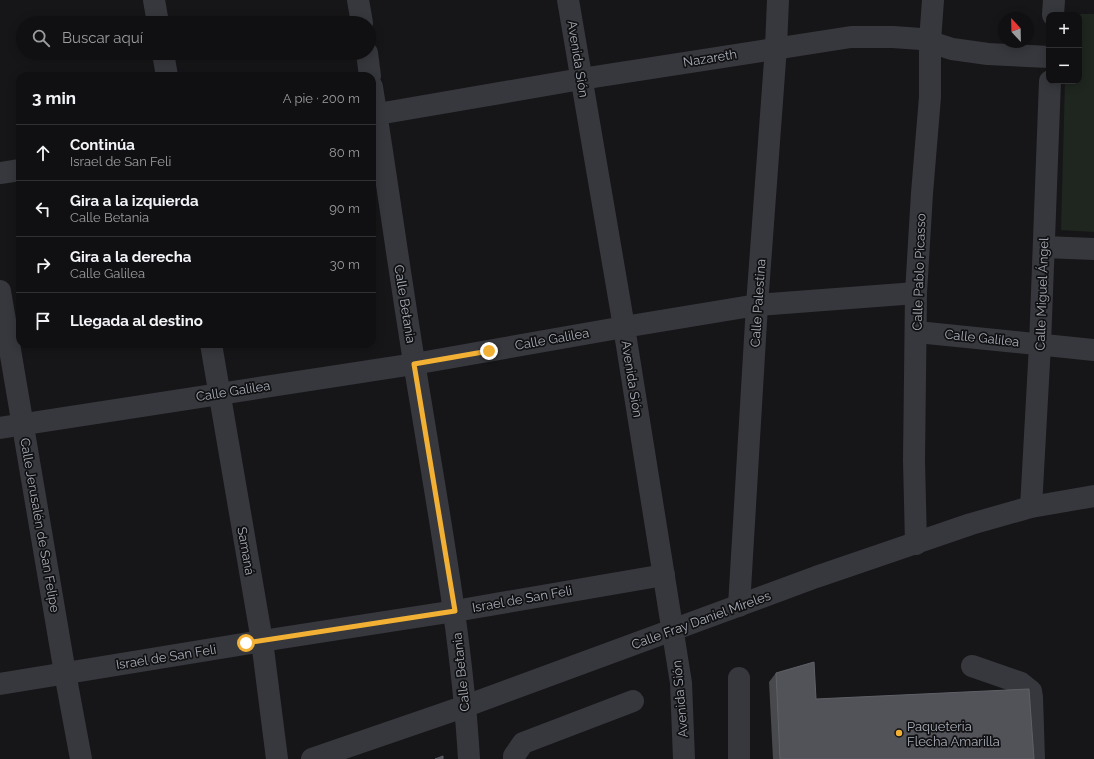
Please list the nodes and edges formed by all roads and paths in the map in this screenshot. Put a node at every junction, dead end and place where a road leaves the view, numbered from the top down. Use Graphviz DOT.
graph roads {
  1 [pos="154,0"];
  2 [pos="358,0"];
  3 [pos="568,0"];
  4 [pos="778,0"];
  5 [pos="933,0"];
  6 [pos="1054,0"];
  7 [pos="1053,12"];
  8 [pos="157,16"];
  9 [pos="361,16"];
  10 [pos="930,41"];
  11 [pos="776,47"];
  12 [pos="1046,57"];
  13 [pos="164,60"];
  14 [pos="368,60"];
  15 [pos="166,72"];
  16 [pos="369,72"];
  17 [pos="581,79"];
  18 [pos="1050,84"];
  19 [pos="376,115"];
  20 [pos="376,127"];
  21 [pos="16,171"];
  22 [pos="0,173"];
  23 [pos="1044,247"];
  24 [pos="1094,249"];
  25 [pos="0,291"];
  26 [pos="916,294"];
  27 [pos="757,305"];
  28 [pos="624,327"];
  29 [pos="917,332"];
  30 [pos="1040,345"];
  31 [pos="212,348"];
  32 [pos="1094,350"];
  33 [pos="414,364"];
  34 [pos="219,394"];
  35 [pos="23,424"];
  36 [pos="0,428"];
  37 [pos="1094,496"];
  38 [pos="1031,507"];
  39 [pos="916,544"];
  40 [pos="664,575"];
  41 [pos="739,606"];
  42 [pos="455,611"];
  43 [pos="672,631"];
  44 [pos="262,641"];
  45 [pos="972,666"];
  46 [pos="64,673"];
  47 [pos="739,678"];
  48 [pos="0,684"];
  49 [pos="633,701"];
  50 [pos="466,706"];
  51 [pos="81,759"];
  52 [pos="276,759"];
  53 [pos="312,759"];
  54 [pos="469,759"];
  55 [pos="514,759"];
  56 [pos="684,759"];
  57 [pos="739,759"];
  58 [pos="1034,759"];
  1 -- 8 [label="street"];
  2 -- 9 [label="street"];
  3 -- 17 [label="street, Avenida Sión"];
  4 -- 11 [label="street, Calle Palestina"];
  5 -- 10 [label="street, Calle Pablo Picasso"];
  6 -- 7 [label="street"];
  10 -- 11 [label="street, Nazareth"];
  10 -- 12 [label="street, Nazareth"];
  10 -- 26 [label="street, Calle Pablo Picasso"];
  11 -- 17 [label="street, Nazareth"];
  11 -- 27 [label="street, Calle Palestina"];
  13 -- 15 [label="street"];
  14 -- 16 [label="street"];
  17 -- 19 [label="street, Nazareth"];
  17 -- 28 [label="street, Avenida Sión"];
  18 -- 23 [label="street, Calle Miguel Ángel"];
  20 -- 33 [label="street, Calle Betania"];
  21 -- 22 [label="street"];
  23 -- 24 [label="street"];
  23 -- 30 [label="street, Calle Miguel Ángel"];
  25 -- 35 [label="street, Calle Jerusalén de San Felipe"];
  26 -- 27 [label="street, Calle Galilea"];
  26 -- 29 [label="street, Calle Pablo Picasso"];
  27 -- 28 [label="street, Calle Galilea"];
  27 -- 41 [label="street, Calle Palestina"];
  28 -- 33 [label="street, Calle Galilea"];
  28 -- 40 [label="street, Avenida Sión"];
  29 -- 30 [label="street, Calle Galilea"];
  29 -- 39 [label="street, Calle Pablo Picasso"];
  30 -- 32 [label="street, Calle Galilea"];
  30 -- 38 [label="street, Calle Miguel Ángel"];
  31 -- 34 [label="street, Samaná"];
  33 -- 34 [label="street, Calle Galilea"];
  33 -- 42 [label="street, Calle Betania"];
  34 -- 35 [label="street, Calle Galilea"];
  34 -- 44 [label="street, Samaná"];
  35 -- 36 [label="street, Calle Galilea"];
  35 -- 46 [label="street, Calle Jerusalén de San Felipe"];
  37 -- 38 [label="street, Calle Fray Daniel Mireles"];
  38 -- 39 [label="street, Calle Fray Daniel Mireles"];
  39 -- 41 [label="street, Calle Fray Daniel Mireles"];
  40 -- 42 [label="street, Israel de San Feli"];
  40 -- 43 [label="street, Avenida Sión"];
  41 -- 43 [label="street, Calle Fray Daniel Mireles"];
  42 -- 44 [label="street, Israel de San Feli"];
  42 -- 50 [label="street, Calle Betania"];
  43 -- 50 [label="street, Calle Fray Daniel Mireles"];
  43 -- 56 [label="street, Avenida Sión"];
  44 -- 46 [label="street, Israel de San Feli"];
  44 -- 52 [label="street, Samaná"];
  45 -- 58 [label="street"];
  46 -- 48 [label="street, Israel de San Feli"];
  46 -- 51 [label="street, Calle Jerusalén de San Felipe"];
  47 -- 57 [label="street"];
  49 -- 55 [label="street"];
  50 -- 53 [label="street, Calle Fray Daniel Mireles"];
  50 -- 54 [label="street, Calle Betania"];
}
